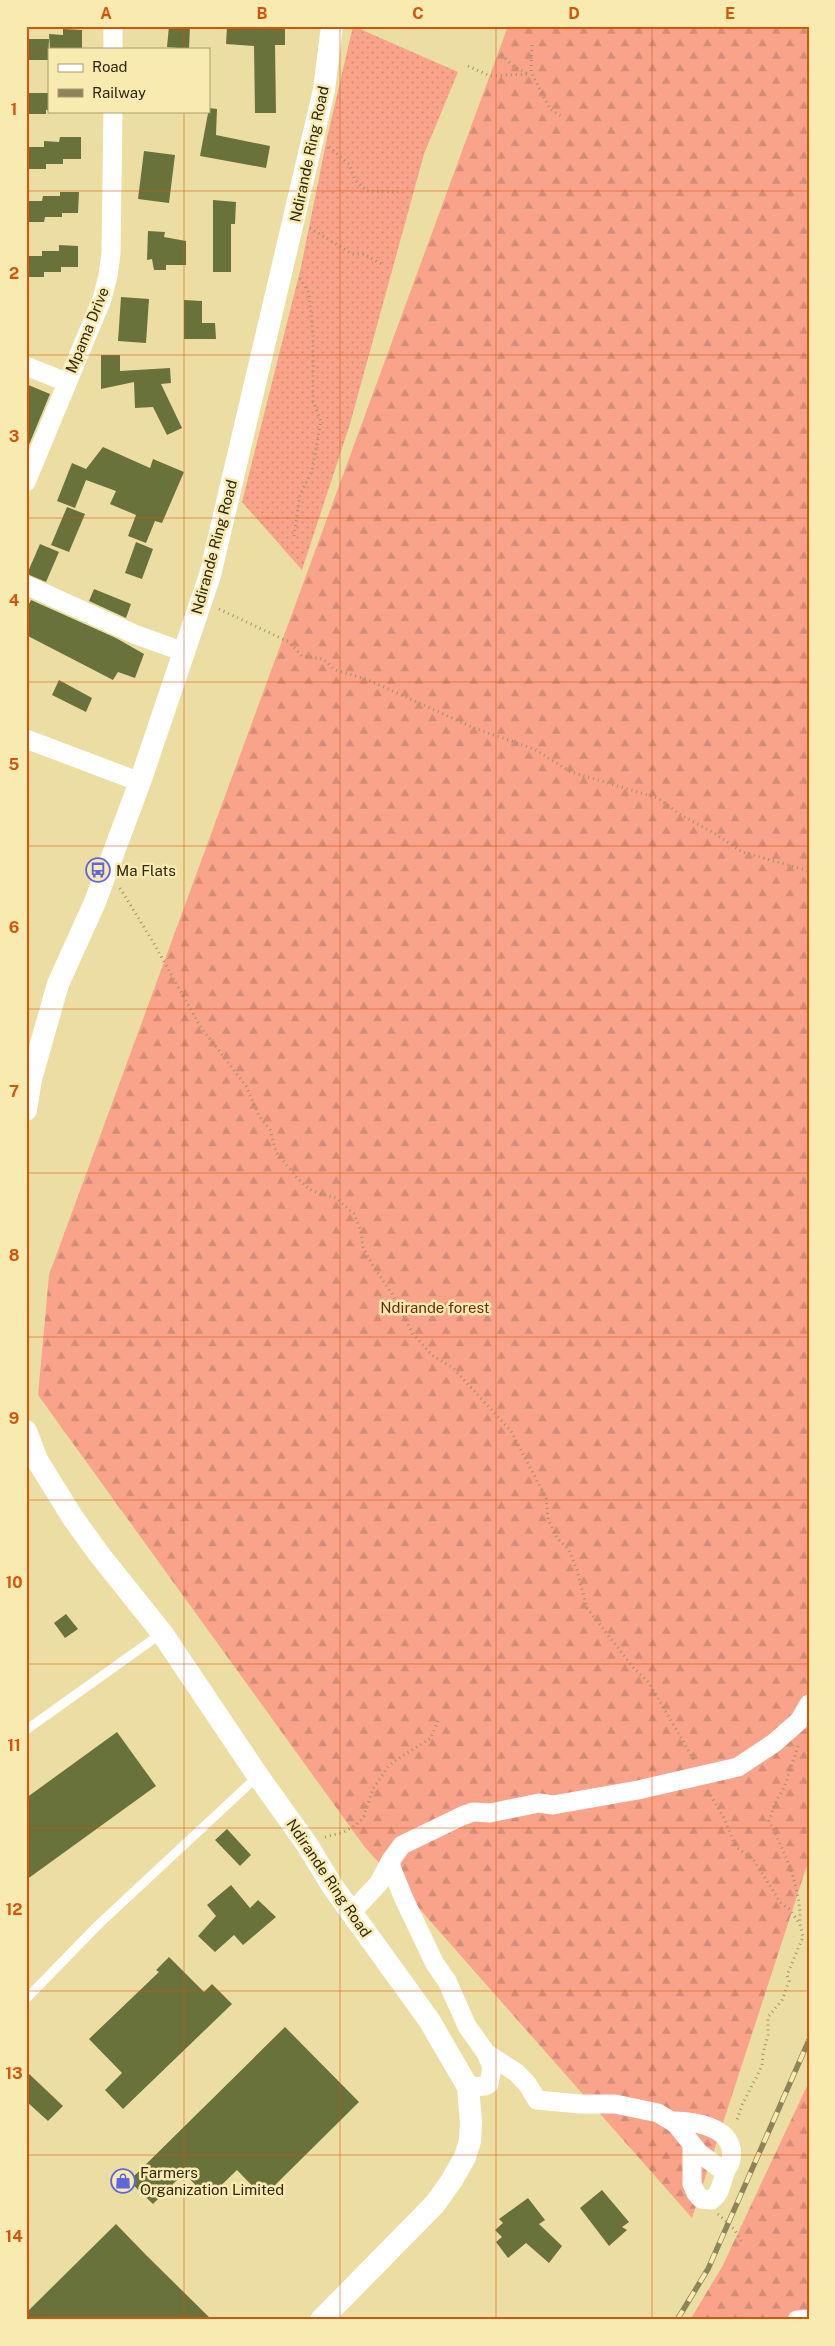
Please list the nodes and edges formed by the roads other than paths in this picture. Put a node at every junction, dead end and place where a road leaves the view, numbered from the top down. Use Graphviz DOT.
graph roads {
  1 [pos="113,26"];
  2 [pos="332,26"];
  3 [pos="113,48"];
  4 [pos="113,112"];
  5 [pos="26,366"];
  6 [pos="66,382"];
  7 [pos="26,482"];
  8 [pos="26,585"];
  9 [pos="184,652"];
  10 [pos="26,739"];
  11 [pos="140,782"];
  12 [pos="26,1110"];
  13 [pos="26,1431"];
  14 [pos="162,1633"];
  15 [pos="809,1704"];
  16 [pos="26,1730"];
  17 [pos="258,1776"];
  18 [pos="391,1860"];
  19 [pos="351,1913"];
  20 [pos="26,1999"];
  21 [pos="486,2053"];
  22 [pos="468,2087"];
  23 [pos="672,2121"];
  24 [pos="692,2147"];
  25 [pos="725,2172"];
  26 [pos="809,2319"];
  27 [pos="320,2320"];
  28 [pos="797,2320"];
  1 -- 3 [label="street"];
  2 -- 9 [label="street, Ndirande Ring Road"];
  4 -- 6 [label="street, Mpama Drive"];
  5 -- 6 [label="street"];
  6 -- 7 [label="street, Mpama Drive"];
  8 -- 9 [label="street"];
  9 -- 11 [label="street, Ndirande Ring Road"];
  10 -- 11 [label="street"];
  11 -- 12 [label="street, Ndirande Ring Road"];
  13 -- 14 [label="street, Ndirande Ring Road"];
  14 -- 16 [label="lane"];
  14 -- 17 [label="street, Ndirande Ring Road"];
  15 -- 18 [label="street"];
  17 -- 19 [label="street, Ndirande Ring Road"];
  17 -- 20 [label="lane"];
  18 -- 19 [label="street"];
  18 -- 21 [label="street"];
  19 -- 22 [label="street, Ndirande Ring Road"];
  21 -- 22 [label="street"];
  21 -- 23 [label="street"];
  22 -- 27 [label="street, Ndirande Ring Road"];
  23 -- 24 [label="street"];
  23 -- 25 [label="street"];
  24 -- 25 [label="street"];
  24 -- 25 [label="street"];
  26 -- 28 [label="street"];
}
